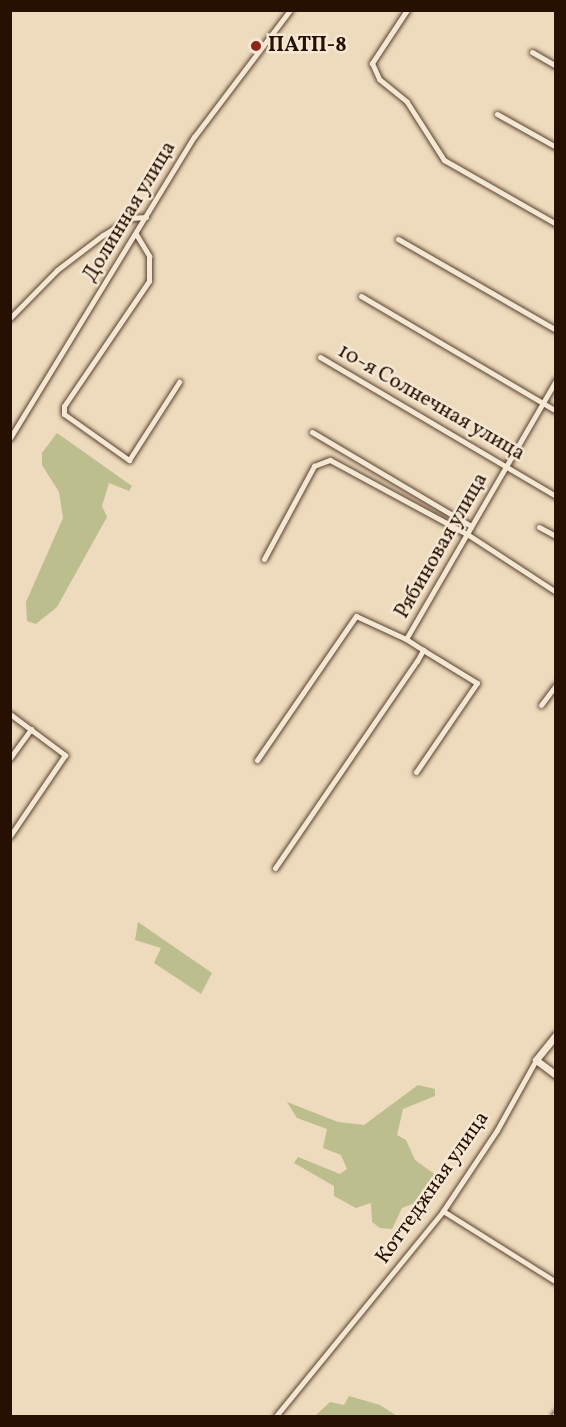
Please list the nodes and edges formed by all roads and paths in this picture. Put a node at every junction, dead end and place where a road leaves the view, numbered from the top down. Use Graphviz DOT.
graph roads {
  1 [pos="290,10"];
  2 [pos="407,10"];
  3 [pos="532,52"];
  4 [pos="555,66"];
  5 [pos="497,114"];
  6 [pos="555,147"];
  7 [pos="146,217"];
  8 [pos="555,224"];
  9 [pos="136,234"];
  10 [pos="398,239"];
  11 [pos="360,296"];
  12 [pos="12,316"];
  13 [pos="555,330"];
  14 [pos="320,357"];
  15 [pos="555,380"];
  16 [pos="179,382"];
  17 [pos="541,403"];
  18 [pos="555,411"];
  19 [pos="312,432"];
  20 [pos="10,438"];
  21 [pos="509,465"];
  22 [pos="555,496"];
  23 [pos="471,526"];
  24 [pos="539,527"];
  25 [pos="467,534"];
  26 [pos="555,536"];
  27 [pos="264,559"];
  28 [pos="555,591"];
  29 [pos="406,639"];
  30 [pos="423,650"];
  31 [pos="555,685"];
  32 [pos="541,705"];
  33 [pos="10,714"];
  34 [pos="31,729"];
  35 [pos="10,758"];
  36 [pos="257,760"];
  37 [pos="416,772"];
  38 [pos="10,836"];
  39 [pos="275,868"];
  40 [pos="555,1035"];
  41 [pos="536,1060"];
  42 [pos="555,1075"];
  43 [pos="443,1211"];
  44 [pos="555,1282"];
  45 [pos="276,1416"];
  1 -- 7 [label="street, Долинная улица"];
  2 -- 8 [label="street"];
  3 -- 4 [label="street"];
  5 -- 6 [label="street"];
  7 -- 9 [label="street, Долинная улица"];
  7 -- 12 [label="street"];
  9 -- 16 [label="street"];
  9 -- 20 [label="street, Долинная улица"];
  10 -- 13 [label="street"];
  11 -- 17 [label="street"];
  14 -- 21 [label="street, 10-я Солнечная улица"];
  15 -- 17 [label="street, Рябиновая улица"];
  17 -- 18 [label="street"];
  17 -- 21 [label="street, Рябиновая улица"];
  19 -- 23 [label="street"];
  21 -- 22 [label="street, 10-я Солнечная улица"];
  21 -- 23 [label="street, Рябиновая улица"];
  23 -- 25 [label="street, Рябиновая улица"];
  24 -- 26 [label="street"];
  25 -- 27 [label="street"];
  25 -- 28 [label="street"];
  25 -- 29 [label="street, Рябиновая улица"];
  29 -- 30 [label="street, Рябиновая улица"];
  29 -- 36 [label="street"];
  30 -- 37 [label="street"];
  30 -- 39 [label="street, Рябиновая улица"];
  31 -- 32 [label="street"];
  33 -- 34 [label="street"];
  34 -- 35 [label="street"];
  34 -- 38 [label="street"];
  40 -- 41 [label="street, Коттеджная улица"];
  41 -- 42 [label="street"];
  41 -- 43 [label="street, Коттеджная улица"];
  43 -- 44 [label="street"];
  43 -- 45 [label="street, Коттеджная улица"];
}
